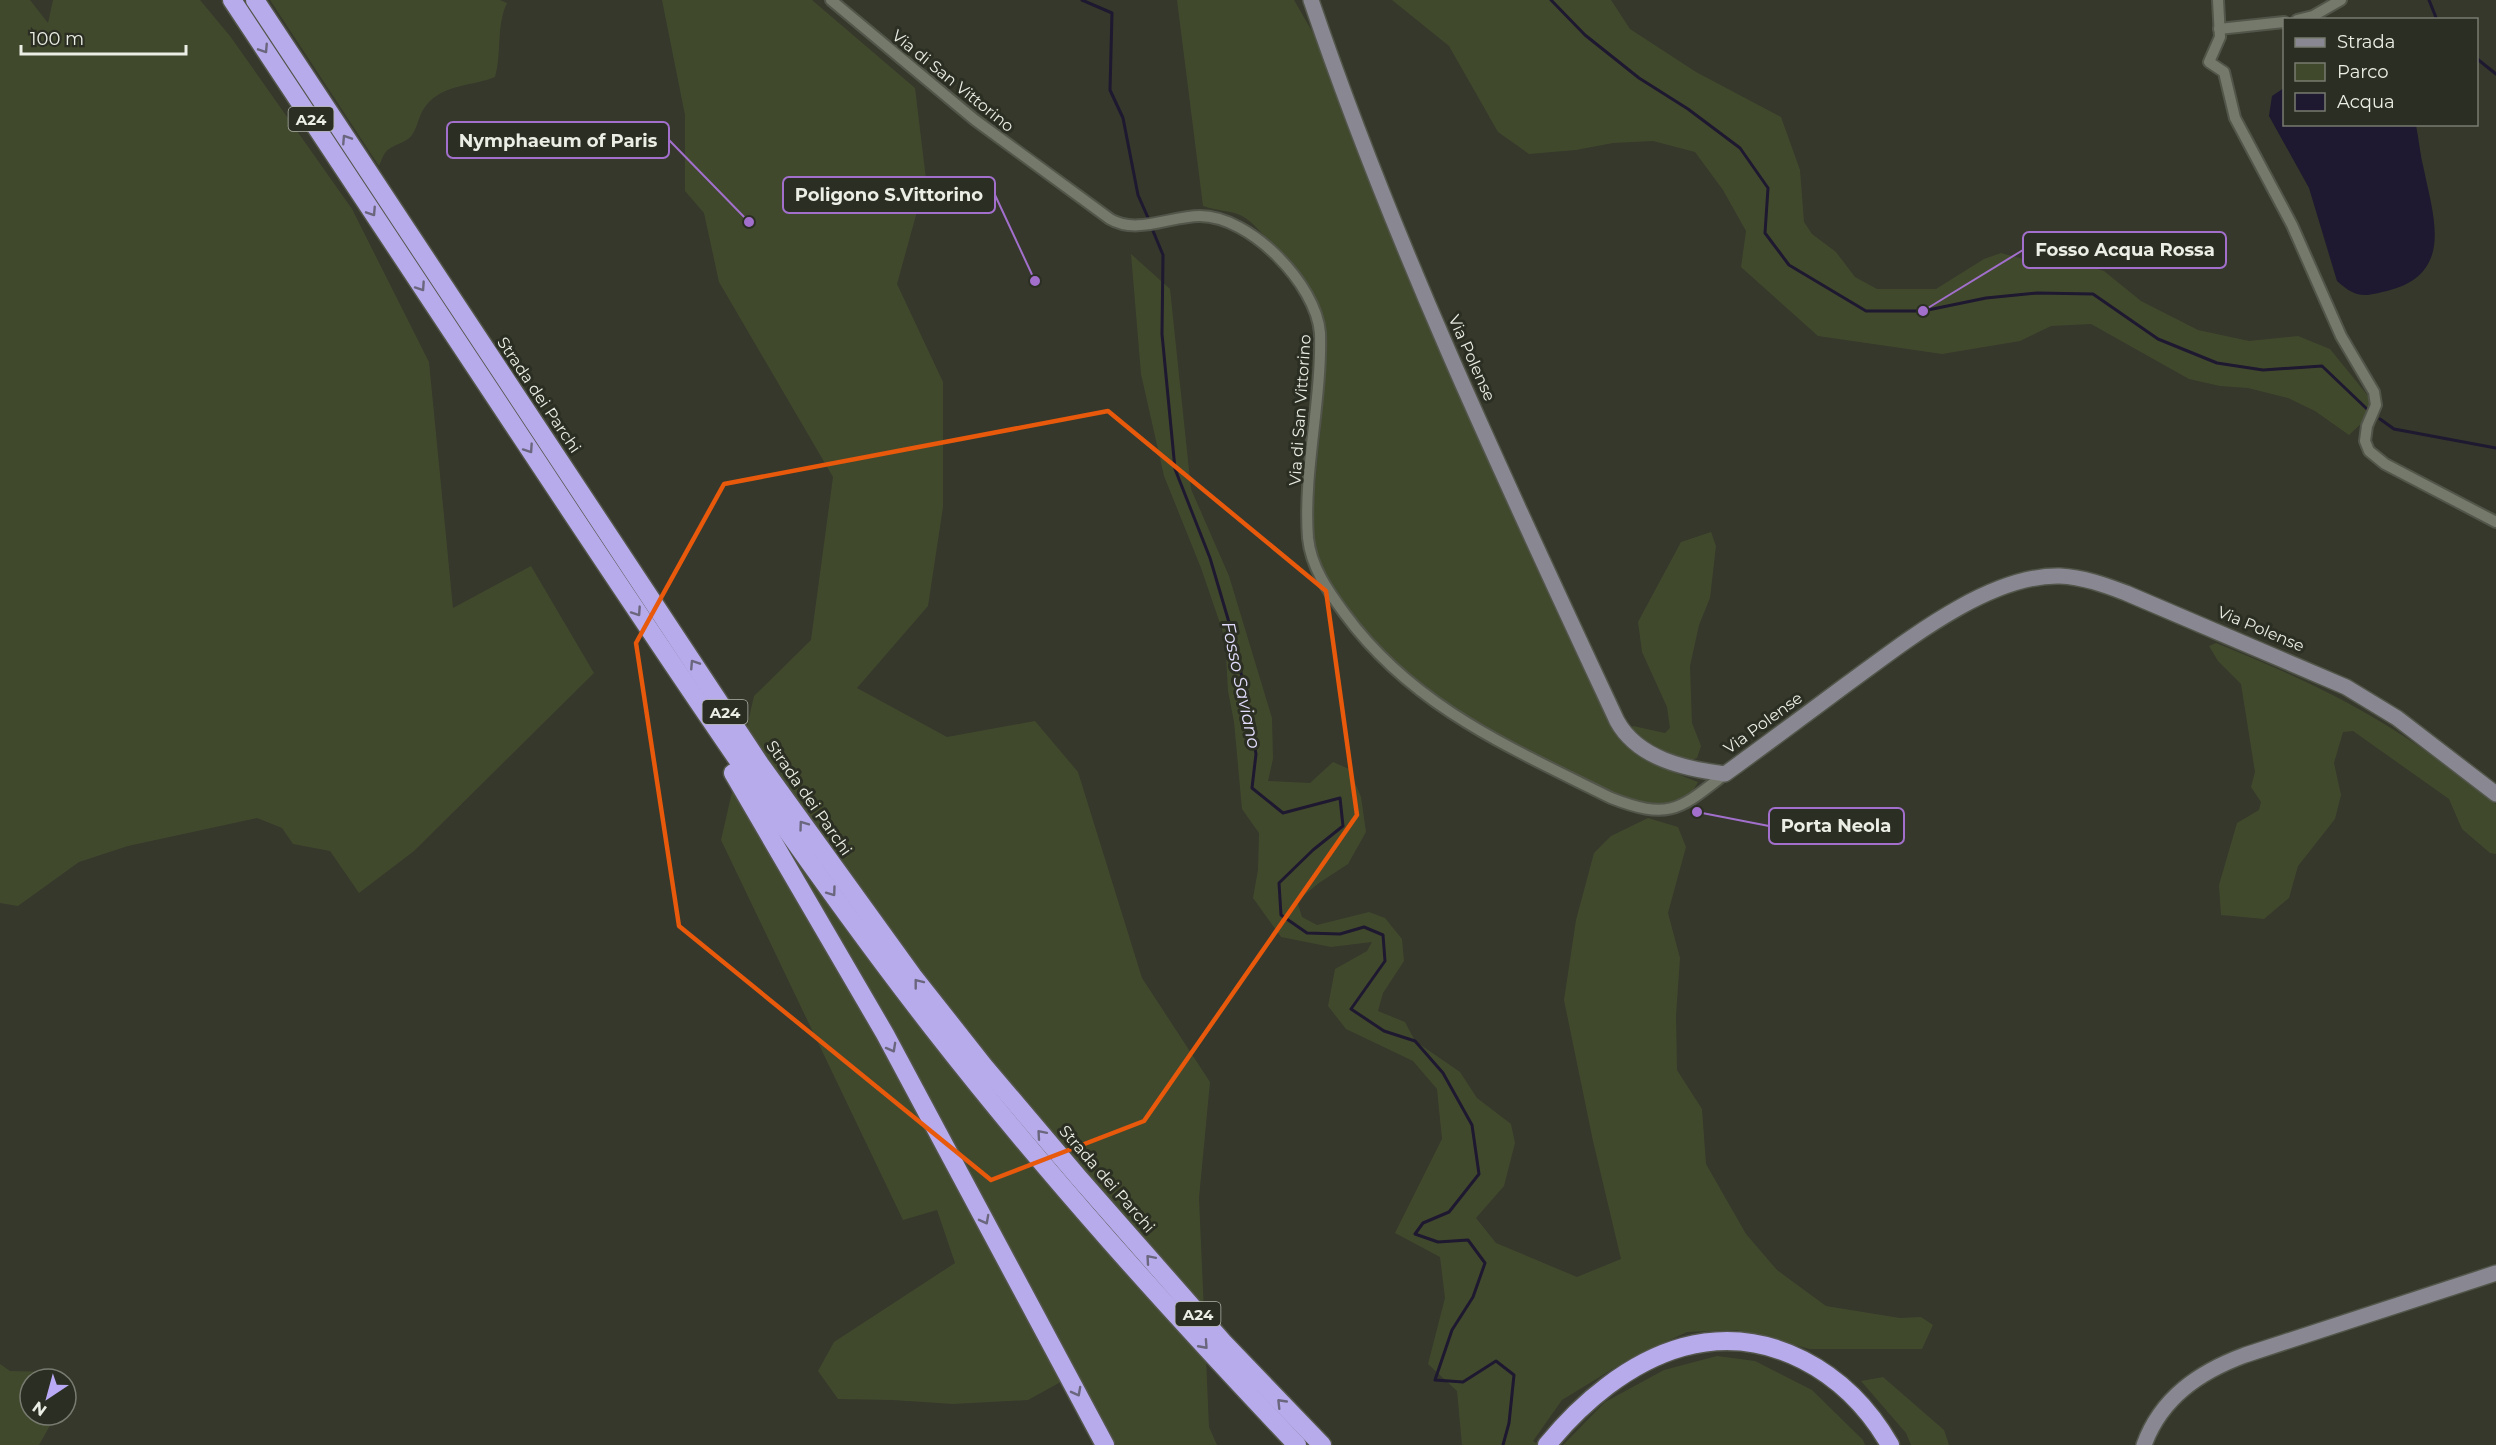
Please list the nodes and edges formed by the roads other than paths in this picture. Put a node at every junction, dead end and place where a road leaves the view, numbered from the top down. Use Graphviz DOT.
graph roads {
  1 [pos="232,0"];
  2 [pos="255,0"];
  3 [pos="831,0"];
  4 [pos="1311,0"];
  5 [pos="2218,0"];
  6 [pos="2341,0"];
  7 [pos="2305,18"];
  8 [pos="2283,22"];
  9 [pos="2219,29"];
  10 [pos="2496,522"];
  11 [pos="664,652"];
  12 [pos="1725,774"];
  13 [pos="2496,794"];
  14 [pos="1074,1185"];
  15 [pos="2496,1273"];
  16 [pos="1105,1445"];
  17 [pos="1297,1445"];
  18 [pos="1322,1445"];
  19 [pos="1547,1445"];
  20 [pos="1890,1445"];
  21 [pos="2144,1445"];
  1 -- 11 [label="highway, Strada dei Parchi / A24, one-way"];
  14 -- 2 [label="highway, Strada dei Parchi / A24, one-way"];
  3 -- 12 [label="street, Via di San Vittorino"];
  4 -- 12 [label="street, Via Polense"];
  5 -- 9 [label="street"];
  6 -- 7 [label="street"];
  8 -- 9 [label="street"];
  9 -- 10 [label="street"];
  11 -- 14 [label="highway, Strada dei Parchi / A24, one-way"];
  11 -- 16 [label="highway, one-way"];
  12 -- 13 [label="street, Via Polense"];
  14 -- 17 [label="highway, Strada dei Parchi / A24, one-way"];
  18 -- 14 [label="highway, Strada dei Parchi / A24, one-way"];
  15 -- 21 [label="street"];
  19 -- 20 [label="highway"];
}
